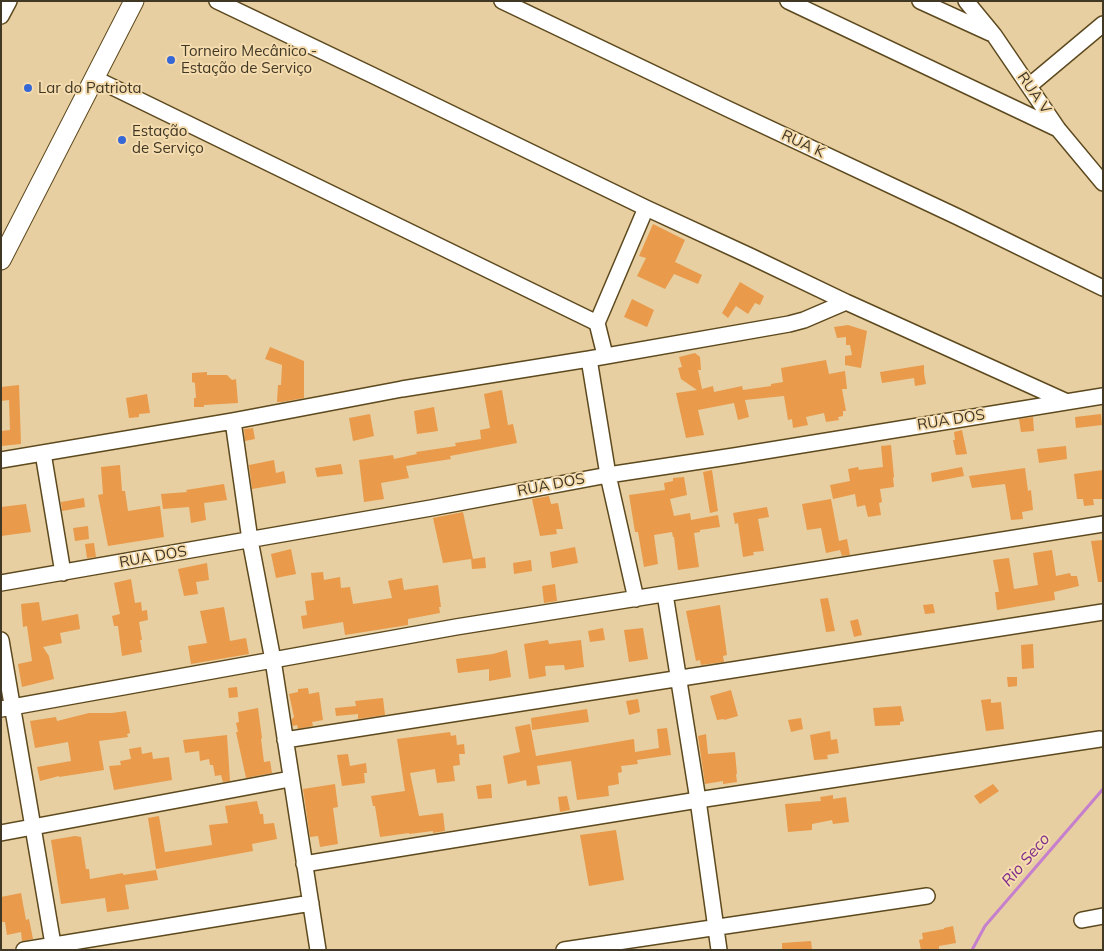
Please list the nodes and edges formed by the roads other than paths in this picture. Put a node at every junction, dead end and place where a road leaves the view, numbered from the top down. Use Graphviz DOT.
graph roads {
  1 [pos="10,1"];
  2 [pos="121,1"];
  3 [pos="134,1"];
  4 [pos="217,1"];
  5 [pos="502,1"];
  6 [pos="788,1"];
  7 [pos="920,1"];
  8 [pos="966,1"];
  9 [pos="1,16"];
  10 [pos="1103,24"];
  11 [pos="994,35"];
  12 [pos="94,78"];
  13 [pos="1029,86"];
  14 [pos="1058,129"];
  15 [pos="1103,184"];
  16 [pos="646,208"];
  17 [pos="1,234"];
  18 [pos="1,260"];
  19 [pos="1103,288"];
  20 [pos="846,302"];
  21 [pos="597,323"];
  22 [pos="604,356"];
  23 [pos="589,359"];
  24 [pos="1103,396"];
  25 [pos="1065,402"];
  26 [pos="233,421"];
  27 [pos="43,453"];
  28 [pos="1,460"];
  29 [pos="608,475"];
  30 [pos="1103,524"];
  31 [pos="250,540"];
  32 [pos="63,572"];
  33 [pos="1,583"];
  34 [pos="666,594"];
  35 [pos="636,599"];
  36 [pos="1103,612"];
  37 [pos="1,640"];
  38 [pos="273,660"];
  39 [pos="678,679"];
  40 [pos="7,708"];
  41 [pos="1100,739"];
  42 [pos="285,740"];
  43 [pos="290,779"];
  44 [pos="698,800"];
  45 [pos="33,828"];
  46 [pos="1,833"];
  47 [pos="304,864"];
  48 [pos="927,896"];
  49 [pos="310,903"];
  50 [pos="1103,916"];
  51 [pos="1082,920"];
  52 [pos="715,927"];
  53 [pos="53,947"];
  54 [pos="24,950"];
  55 [pos="318,950"];
  56 [pos="564,950"];
  57 [pos="719,950"];
  1 -- 9 [label="street"];
  2 -- 17 [label="main road"];
  3 -- 12 [label="main road"];
  4 -- 16 [label="street"];
  5 -- 19 [label="street, RUA K"];
  6 -- 14 [label="street"];
  7 -- 11 [label="street"];
  8 -- 11 [label="street, RUA V"];
  10 -- 13 [label="street"];
  11 -- 13 [label="street, RUA V"];
  12 -- 18 [label="main road"];
  12 -- 21 [label="street"];
  13 -- 14 [label="street, RUA V"];
  14 -- 15 [label="street, RUA V"];
  16 -- 20 [label="street"];
  16 -- 21 [label="street"];
  20 -- 22 [label="street"];
  20 -- 25 [label="street"];
  21 -- 22 [label="street"];
  22 -- 23 [label="street"];
  23 -- 26 [label="street"];
  23 -- 29 [label="street"];
  24 -- 25 [label="street, RUA DOS"];
  25 -- 29 [label="street, RUA DOS"];
  26 -- 27 [label="street"];
  26 -- 31 [label="street"];
  27 -- 28 [label="street"];
  27 -- 32 [label="street"];
  29 -- 31 [label="street, RUA DOS"];
  29 -- 35 [label="street"];
  30 -- 34 [label="street"];
  31 -- 32 [label="street, RUA DOS"];
  31 -- 38 [label="street"];
  32 -- 33 [label="street, RUA DOS"];
  34 -- 35 [label="street"];
  34 -- 39 [label="street"];
  35 -- 38 [label="street"];
  36 -- 39 [label="street"];
  37 -- 40 [label="street"];
  38 -- 40 [label="street"];
  38 -- 42 [label="street"];
  39 -- 42 [label="street"];
  39 -- 44 [label="street"];
  40 -- 45 [label="street"];
  41 -- 44 [label="street"];
  42 -- 43 [label="street"];
  43 -- 45 [label="street"];
  43 -- 47 [label="street"];
  44 -- 47 [label="street"];
  44 -- 52 [label="street"];
  45 -- 46 [label="street"];
  45 -- 53 [label="street"];
  47 -- 49 [label="street"];
  48 -- 52 [label="street"];
  49 -- 53 [label="street"];
  49 -- 55 [label="street"];
  50 -- 51 [label="street"];
  52 -- 56 [label="street"];
  52 -- 57 [label="street"];
  53 -- 54 [label="street"];
}
